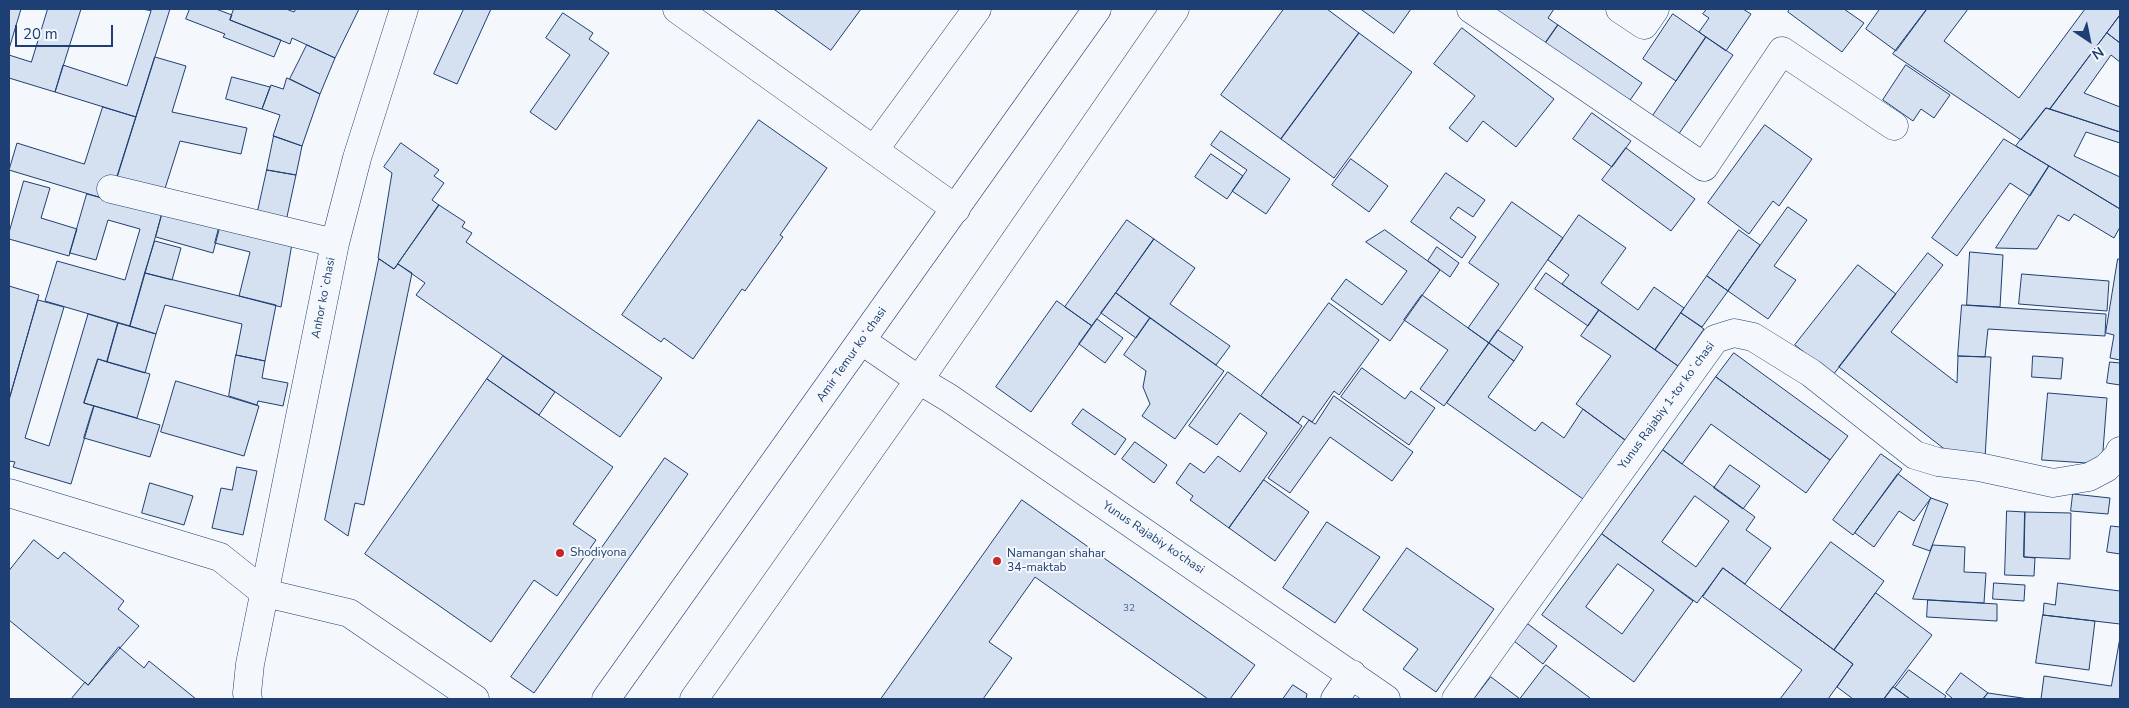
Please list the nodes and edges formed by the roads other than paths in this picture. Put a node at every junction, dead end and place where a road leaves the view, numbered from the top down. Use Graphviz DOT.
graph roads {
  1 [pos="404,9"];
  2 [pos="677,9"];
  3 [pos="977,9"];
  4 [pos="1096,9"];
  5 [pos="1175,9"];
  6 [pos="1471,9"];
  7 [pos="1620,9"];
  8 [pos="1655,9"];
  9 [pos="1894,126"];
  10 [pos="874,150"];
  11 [pos="111,189"];
  12 [pos="956,208"];
  13 [pos="336,243"];
  14 [pos="862,341"];
  15 [pos="919,380"];
  16 [pos="2120,451"];
  17 [pos="9,493"];
  18 [pos="265,592"];
  19 [pos="1352,674"];
  20 [pos="248,699"];
  21 [pos="475,699"];
  22 [pos="606,699"];
  23 [pos="694,699"];
  24 [pos="1335,699"];
  25 [pos="1386,699"];
  26 [pos="1456,699"];
  1 -- 13 [label="street, Anhor koʻchasi"];
  2 -- 10 [label="street"];
  3 -- 10 [label="street"];
  4 -- 12 [label="street, Amir Temur koʻchasi"];
  5 -- 15 [label="street"];
  6 -- 9 [label="street"];
  7 -- 8 [label="street"];
  10 -- 12 [label="street"];
  11 -- 13 [label="street"];
  12 -- 14 [label="street, Amir Temur koʻchasi"];
  13 -- 18 [label="street, Anhor koʻchasi"];
  14 -- 15 [label="street, Yunus Rajabiy ko‘chasi"];
  14 -- 22 [label="street, Amir Temur koʻchasi"];
  15 -- 19 [label="street, Yunus Rajabiy ko‘chasi"];
  15 -- 23 [label="street"];
  16 -- 26 [label="street, Yunus Rajabiy 1-tor koʻchasi"];
  17 -- 18 [label="street"];
  18 -- 20 [label="street, Anhor koʻchasi"];
  18 -- 21 [label="street"];
  19 -- 24 [label="street"];
  19 -- 25 [label="street, Yunus Rajabiy ko‘chasi"];
}
